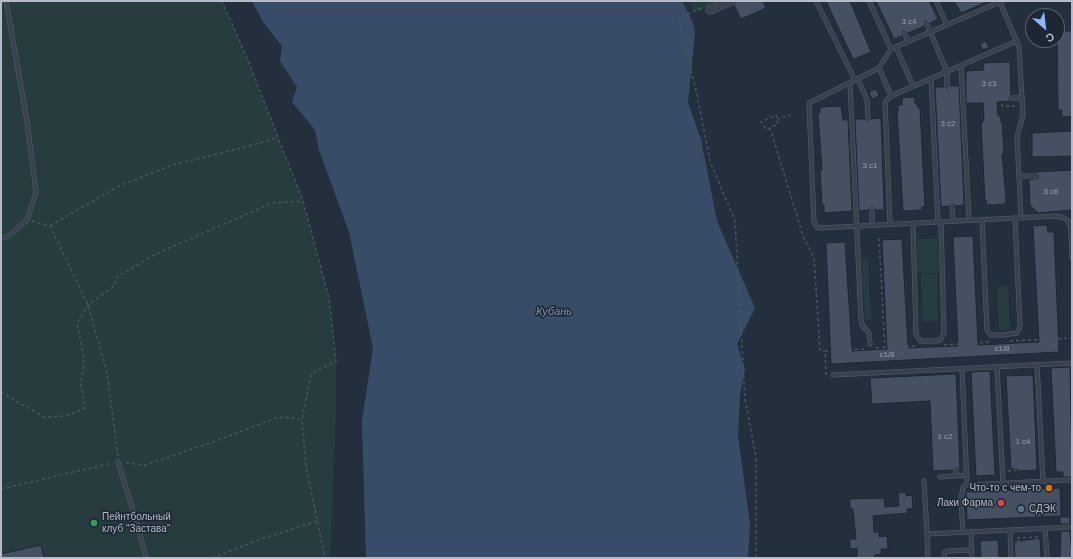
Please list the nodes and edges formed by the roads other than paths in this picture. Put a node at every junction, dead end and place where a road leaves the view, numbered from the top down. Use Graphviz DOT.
graph roads {
  1 [pos="6,1"];
  2 [pos="731,1"];
  3 [pos="816,1"];
  4 [pos="869,1"];
  5 [pos="936,1"];
  6 [pos="998,2"];
  7 [pos="707,9"];
  8 [pos="927,24"];
  9 [pos="947,25"];
  10 [pos="930,32"];
  11 [pos="905,34"];
  12 [pos="1017,41"];
  13 [pos="908,42"];
  14 [pos="896,47"];
  15 [pos="891,49"];
  16 [pos="961,65"];
  17 [pos="879,68"];
  18 [pos="947,72"];
  19 [pos="931,78"];
  20 [pos="856,79"];
  21 [pos="850,83"];
  22 [pos="913,86"];
  23 [pos="947,87"];
  24 [pos="891,96"];
  25 [pos="1012,98"];
  26 [pos="1022,98"];
  27 [pos="868,119"];
  28 [pos="1019,176"];
  29 [pos="1035,176"];
  30 [pos="952,206"];
  31 [pos="872,210"];
  32 [pos="1015,218"];
  33 [pos="1021,218"];
  34 [pos="969,220"];
  35 [pos="982,220"];
  36 [pos="953,221"];
  37 [pos="939,222"];
  38 [pos="912,223"];
  39 [pos="890,224"];
  40 [pos="872,225"];
  41 [pos="855,226"];
  42 [pos="1,239"];
  43 [pos="1072,258"];
  44 [pos="870,344"];
  45 [pos="1072,363"];
  46 [pos="1037,365"];
  47 [pos="997,367"];
  48 [pos="962,368"];
  49 [pos="834,375"];
  50 [pos="118,462"];
  51 [pos="956,470"];
  52 [pos="948,471"];
  53 [pos="967,475"];
  54 [pos="948,476"];
  55 [pos="956,476"];
  56 [pos="940,477"];
  57 [pos="1072,480"];
  58 [pos="924,481"];
  59 [pos="1043,481"];
  60 [pos="1003,483"];
  61 [pos="967,485"];
  62 [pos="1072,527"];
  63 [pos="1045,528"];
  64 [pos="1010,530"];
  65 [pos="963,532"];
  66 [pos="971,532"];
  67 [pos="927,534"];
  68 [pos="1041,544"];
  69 [pos="1046,544"];
  70 [pos="971,550"];
  71 [pos="146,558"];
  72 [pos="928,558"];
  73 [pos="944,558"];
  74 [pos="972,558"];
  75 [pos="1011,558"];
  76 [pos="1047,558"];
  1 -- 42 [label="lane"];
  2 -- 7 [label="street"];
  3 -- 20 [label="lane"];
  4 -- 15 [label="lane"];
  5 -- 9 [label="lane"];
  6 -- 9 [label="lane"];
  6 -- 12 [label="lane"];
  8 -- 10 [label="lane"];
  9 -- 10 [label="lane"];
  10 -- 13 [label="lane"];
  10 -- 18 [label="lane"];
  11 -- 13 [label="lane"];
  12 -- 16 [label="lane"];
  12 -- 26 [label="lane"];
  13 -- 14 [label="lane"];
  14 -- 15 [label="lane"];
  14 -- 22 [label="lane"];
  15 -- 17 [label="lane"];
  16 -- 18 [label="lane"];
  16 -- 34 [label="lane"];
  17 -- 20 [label="lane"];
  17 -- 24 [label="lane"];
  18 -- 19 [label="lane"];
  18 -- 23 [label="lane"];
  19 -- 22 [label="lane"];
  19 -- 37 [label="lane"];
  20 -- 21 [label="lane"];
  20 -- 27 [label="lane"];
  21 -- 41 [label="lane"];
  21 -- 41 [label="lane"];
  22 -- 24 [label="lane"];
  24 -- 39 [label="lane"];
  25 -- 26 [label="lane"];
  26 -- 28 [label="lane"];
  28 -- 29 [label="lane"];
  28 -- 33 [label="lane"];
  30 -- 36 [label="lane"];
  31 -- 40 [label="lane"];
  32 -- 33 [label="lane"];
  32 -- 35 [label="lane"];
  32 -- 35 [label="lane"];
  33 -- 43 [label="lane"];
  34 -- 35 [label="lane"];
  34 -- 36 [label="lane"];
  36 -- 37 [label="lane"];
  37 -- 38 [label="lane"];
  37 -- 38 [label="lane"];
  38 -- 39 [label="lane"];
  39 -- 40 [label="lane"];
  40 -- 41 [label="lane"];
  41 -- 44 [label="lane"];
  45 -- 46 [label="lane"];
  46 -- 47 [label="lane"];
  46 -- 59 [label="lane"];
  47 -- 48 [label="lane"];
  47 -- 60 [label="lane"];
  48 -- 49 [label="lane"];
  48 -- 53 [label="lane"];
  50 -- 71 [label="lane"];
  51 -- 55 [label="lane"];
  52 -- 54 [label="lane"];
  53 -- 55 [label="lane"];
  53 -- 61 [label="lane"];
  54 -- 55 [label="lane"];
  54 -- 56 [label="lane"];
  57 -- 59 [label="lane"];
  58 -- 67 [label="lane"];
  59 -- 60 [label="lane"];
  60 -- 61 [label="lane"];
  61 -- 65 [label="lane"];
  62 -- 63 [label="lane"];
  63 -- 64 [label="lane"];
  63 -- 69 [label="lane"];
  64 -- 66 [label="lane"];
  64 -- 75 [label="lane"];
  65 -- 66 [label="lane"];
  65 -- 67 [label="lane"];
  66 -- 70 [label="lane"];
  67 -- 72 [label="lane"];
  68 -- 69 [label="lane"];
  69 -- 76 [label="lane"];
  70 -- 73 [label="lane"];
  70 -- 74 [label="lane"];
}
